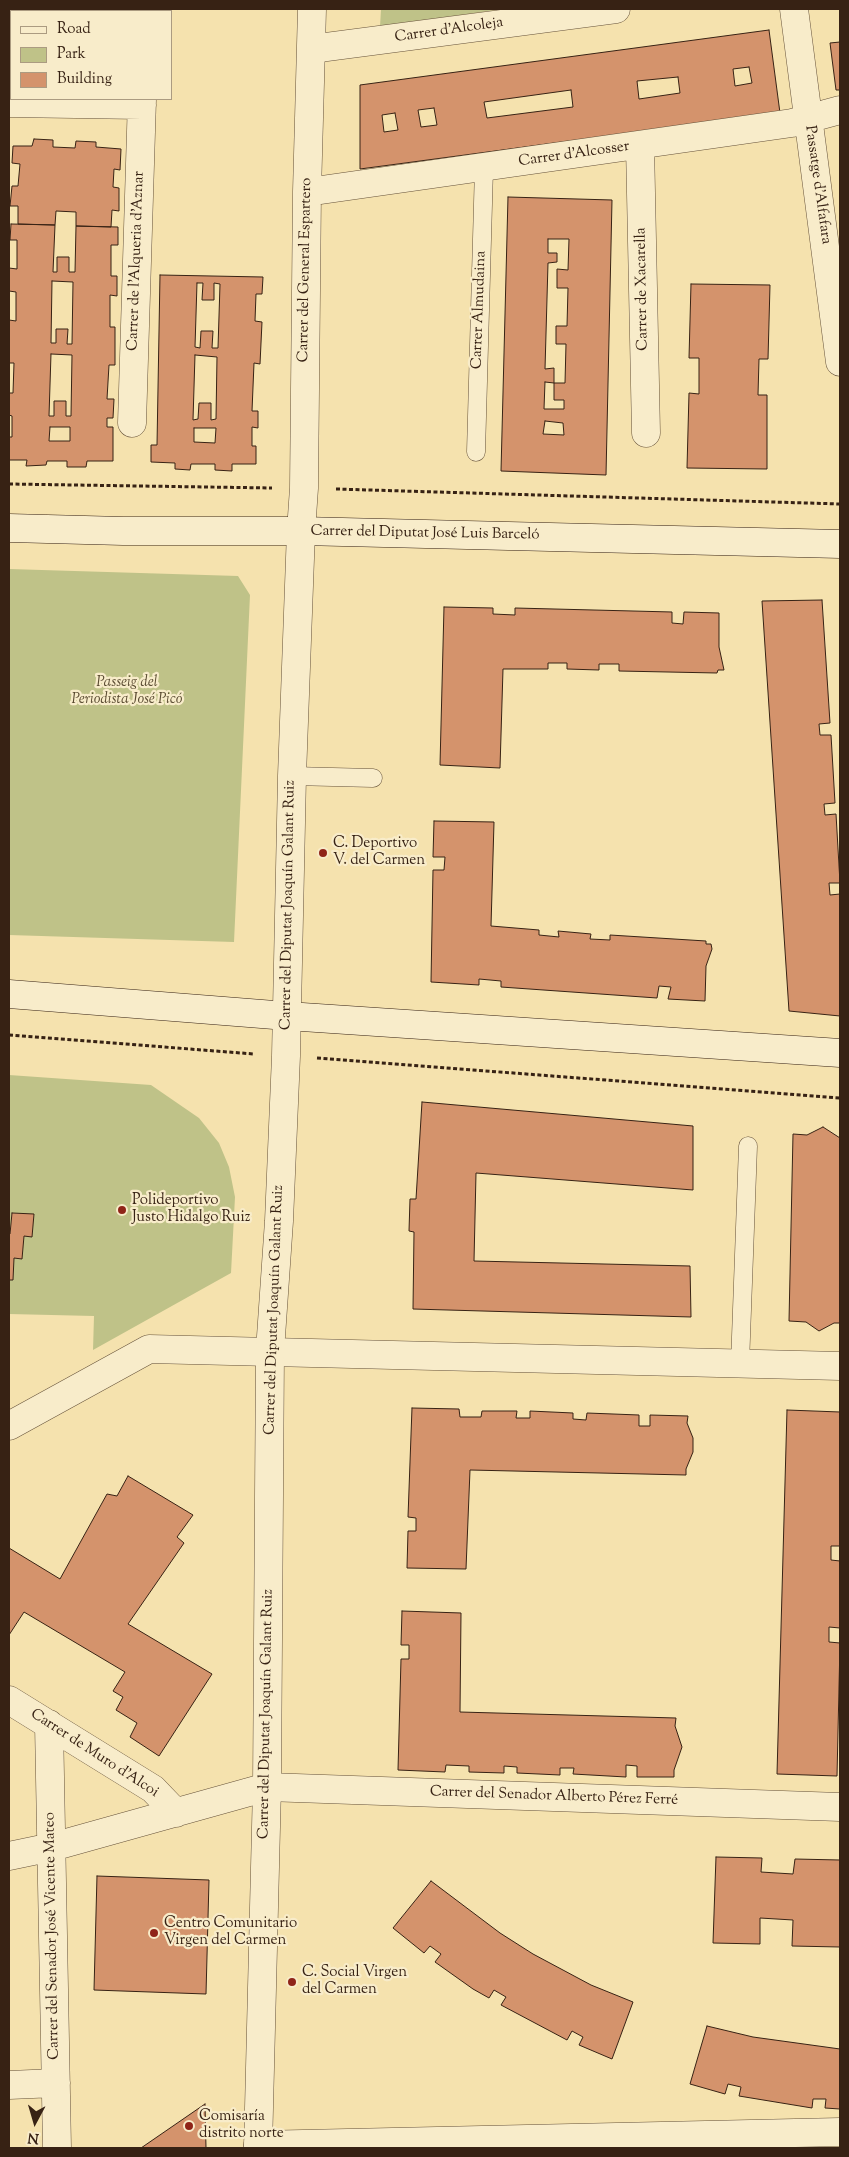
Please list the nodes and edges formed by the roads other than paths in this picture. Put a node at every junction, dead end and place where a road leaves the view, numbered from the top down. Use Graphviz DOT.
graph roads {
  1 [pos="312,9"];
  2 [pos="616,9"];
  3 [pos="794,9"];
  4 [pos="311,49"];
  5 [pos="142,102"];
  6 [pos="9,103"];
  7 [pos="840,110"];
  8 [pos="808,121"];
  9 [pos="640,146"];
  10 [pos="484,168"];
  11 [pos="307,192"];
  12 [pos="840,362"];
  13 [pos="132,423"];
  14 [pos="646,433"];
  15 [pos="476,452"];
  16 [pos="9,528"];
  17 [pos="301,531"];
  18 [pos="840,544"];
  19 [pos="292,776"];
  20 [pos="373,778"];
  21 [pos="9,994"];
  22 [pos="287,1016"];
  23 [pos="840,1053"];
  24 [pos="748,1146"];
  25 [pos="270,1352"];
  26 [pos="740,1364"];
  27 [pos="840,1366"];
  28 [pos="9,1426"];
  29 [pos="9,1700"];
  30 [pos="49,1724"];
  31 [pos="267,1787"];
  32 [pos="840,1807"];
  33 [pos="176,1812"];
  34 [pos="52,1847"];
  35 [pos="9,1856"];
  36 [pos="56,2083"];
  37 [pos="9,2084"];
  38 [pos="840,2132"];
  39 [pos="258,2146"];
  40 [pos="57,2148"];
  1 -- 4 [label="street, Carrer del General Espartero"];
  2 -- 4 [label="street, Carrer d'Alcoleja"];
  3 -- 8 [label="street, Passatge d'Alfafara"];
  4 -- 11 [label="street, Carrer del General Espartero"];
  5 -- 6 [label="street"];
  5 -- 13 [label="street, Carrer de l'Alqueria d'Aznar"];
  7 -- 8 [label="street, Carrer d'Alcosser"];
  8 -- 9 [label="street, Carrer d'Alcosser"];
  8 -- 12 [label="street, Passatge d'Alfafara"];
  9 -- 10 [label="street, Carrer d'Alcosser"];
  9 -- 14 [label="street, Carrer de Xacarella"];
  10 -- 11 [label="street, Carrer d'Alcosser"];
  10 -- 15 [label="lane, Carrer Almudaina"];
  11 -- 17 [label="street, Carrer del General Espartero"];
  16 -- 17 [label="street, Carrer del Diputat José Luis Barceló"];
  17 -- 18 [label="street, Carrer del Diputat José Luis Barceló"];
  17 -- 19 [label="street, Carrer del Diputat Joaquín Galant Ruiz"];
  19 -- 20 [label="lane"];
  19 -- 22 [label="street, Carrer del Diputat Joaquín Galant Ruiz"];
  21 -- 22 [label="street"];
  22 -- 23 [label="street"];
  22 -- 25 [label="street, Carrer del Diputat Joaquín Galant Ruiz"];
  24 -- 26 [label="lane"];
  25 -- 26 [label="street"];
  25 -- 28 [label="street"];
  25 -- 31 [label="street, Carrer del Diputat Joaquín Galant Ruiz"];
  26 -- 27 [label="street"];
  29 -- 30 [label="street, Carrer de Muro d'Alcoi"];
  30 -- 33 [label="street, Carrer de Muro d'Alcoi"];
  30 -- 34 [label="street, Carrer del Senador José Vicente Mateo"];
  31 -- 32 [label="street, Carrer del Senador Alberto Pérez Ferré"];
  31 -- 33 [label="street, Carrer del Senador Alberto Pérez Ferré"];
  31 -- 39 [label="street, Carrer del Diputat Joaquín Galant Ruiz"];
  33 -- 34 [label="street, Carrer del Senador Alberto Pérez Ferré"];
  34 -- 35 [label="street, Carrer del Senador Alberto Pérez Ferré"];
  34 -- 36 [label="street, Carrer del Senador José Vicente Mateo"];
  36 -- 37 [label="street"];
  36 -- 40 [label="street, Carrer del Senador José Vicente Mateo"];
  38 -- 39 [label="street"];
}
